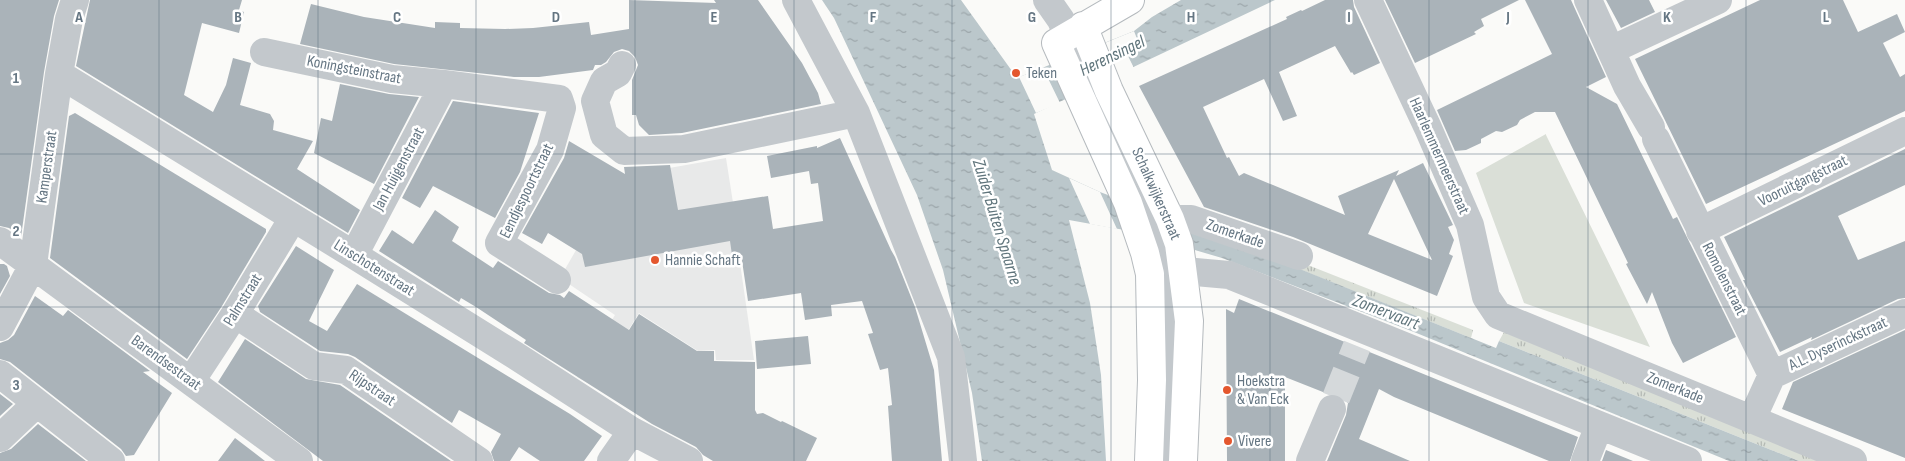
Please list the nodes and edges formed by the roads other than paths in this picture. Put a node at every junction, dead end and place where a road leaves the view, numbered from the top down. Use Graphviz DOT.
graph roads {
  1 [pos="75,0"];
  2 [pos="796,0"];
  3 [pos="1027,0"];
  4 [pos="1047,0"];
  5 [pos="1065,0"];
  6 [pos="1130,0"];
  7 [pos="1368,0"];
  8 [pos="1588,0"];
  9 [pos="1718,0"];
  10 [pos="1073,45"];
  11 [pos="1611,50"];
  12 [pos="264,52"];
  13 [pos="622,65"];
  14 [pos="60,74"];
  15 [pos="444,84"];
  16 [pos="1092,88"];
  17 [pos="856,113"];
  18 [pos="1905,132"];
  19 [pos="293,218"];
  20 [pos="1158,231"];
  21 [pos="1700,231"];
  22 [pos="0,241"];
  23 [pos="354,254"];
  24 [pos="1299,256"];
  25 [pos="33,265"];
  26 [pos="557,280"];
  27 [pos="1905,313"];
  28 [pos="235,314"];
  29 [pos="1498,315"];
  30 [pos="0,328"];
  31 [pos="0,374"];
  32 [pos="1772,375"];
  33 [pos="191,381"];
  34 [pos="37,402"];
  35 [pos="1334,402"];
  36 [pos="1752,419"];
  37 [pos="1599,426"];
  38 [pos="632,431"];
  39 [pos="0,438"];
  40 [pos="111,461"];
  41 [pos="299,461"];
  42 [pos="479,461"];
  43 [pos="611,461"];
  44 [pos="689,461"];
  45 [pos="963,461"];
  46 [pos="1149,461"];
  47 [pos="1167,461"];
  48 [pos="1183,461"];
  49 [pos="1310,461"];
  50 [pos="1585,461"];
  51 [pos="1688,461"];
  52 [pos="1853,461"];
  1 -- 14 [label="street, Kamperstraat"];
  2 -- 17 [label="street"];
  3 -- 10 [label="street"];
  4 -- 10 [label="street"];
  5 -- 10 [label="street"];
  6 -- 10 [label="main road"];
  7 -- 29 [label="street, Haarlemmermeerstraat"];
  8 -- 11 [label="street, Romolenstraat"];
  9 -- 11 [label="street"];
  10 -- 16 [label="main road, Schalkwijkerstraat"];
  11 -- 21 [label="street, Romolenstraat"];
  12 -- 15 [label="street, Koningsteinstraat"];
  13 -- 17 [label="street"];
  14 -- 19 [label="street, Linschotenstraat"];
  14 -- 25 [label="street, Kamperstraat"];
  15 -- 23 [label="street, Jan Huijgenstraat"];
  15 -- 26 [label="street, Eendjespoortstraat"];
  16 -- 20 [label="main road, Schalkwijkerstraat"];
  16 -- 20 [label="main road, Schalkwijkerstraat"];
  17 -- 45 [label="street"];
  18 -- 21 [label="street, Vooruitgangstraat"];
  19 -- 23 [label="street, Linschotenstraat"];
  19 -- 28 [label="street, Palmstraat"];
  20 -- 24 [label="street, Zomerkade"];
  20 -- 37 [label="street"];
  20 -- 46 [label="main road, Schalkwijkerstraat"];
  20 -- 47 [label="street, Schalkwijkerstraat"];
  20 -- 48 [label="main road, Schalkwijkerstraat"];
  21 -- 32 [label="street, Romolenstraat"];
  22 -- 25 [label="street, Barendsestraat"];
  23 -- 38 [label="street, Linschotenstraat"];
  25 -- 30 [label="street, Kamperstraat"];
  25 -- 33 [label="street, Barendsestraat"];
  27 -- 32 [label="street, A.L. Dyserinckstraat"];
  28 -- 33 [label="street, Palmstraat"];
  28 -- 42 [label="street, Rijpstraat"];
  29 -- 36 [label="street, Zomerkade"];
  31 -- 34 [label="street"];
  32 -- 36 [label="street"];
  33 -- 41 [label="street, Barendsestraat"];
  34 -- 39 [label="street"];
  34 -- 40 [label="street"];
  35 -- 49 [label="street"];
  36 -- 52 [label="street, Zomerkade"];
  37 -- 50 [label="street"];
  37 -- 51 [label="street"];
  38 -- 43 [label="street"];
  38 -- 44 [label="street, Linschotenstraat"];
}
